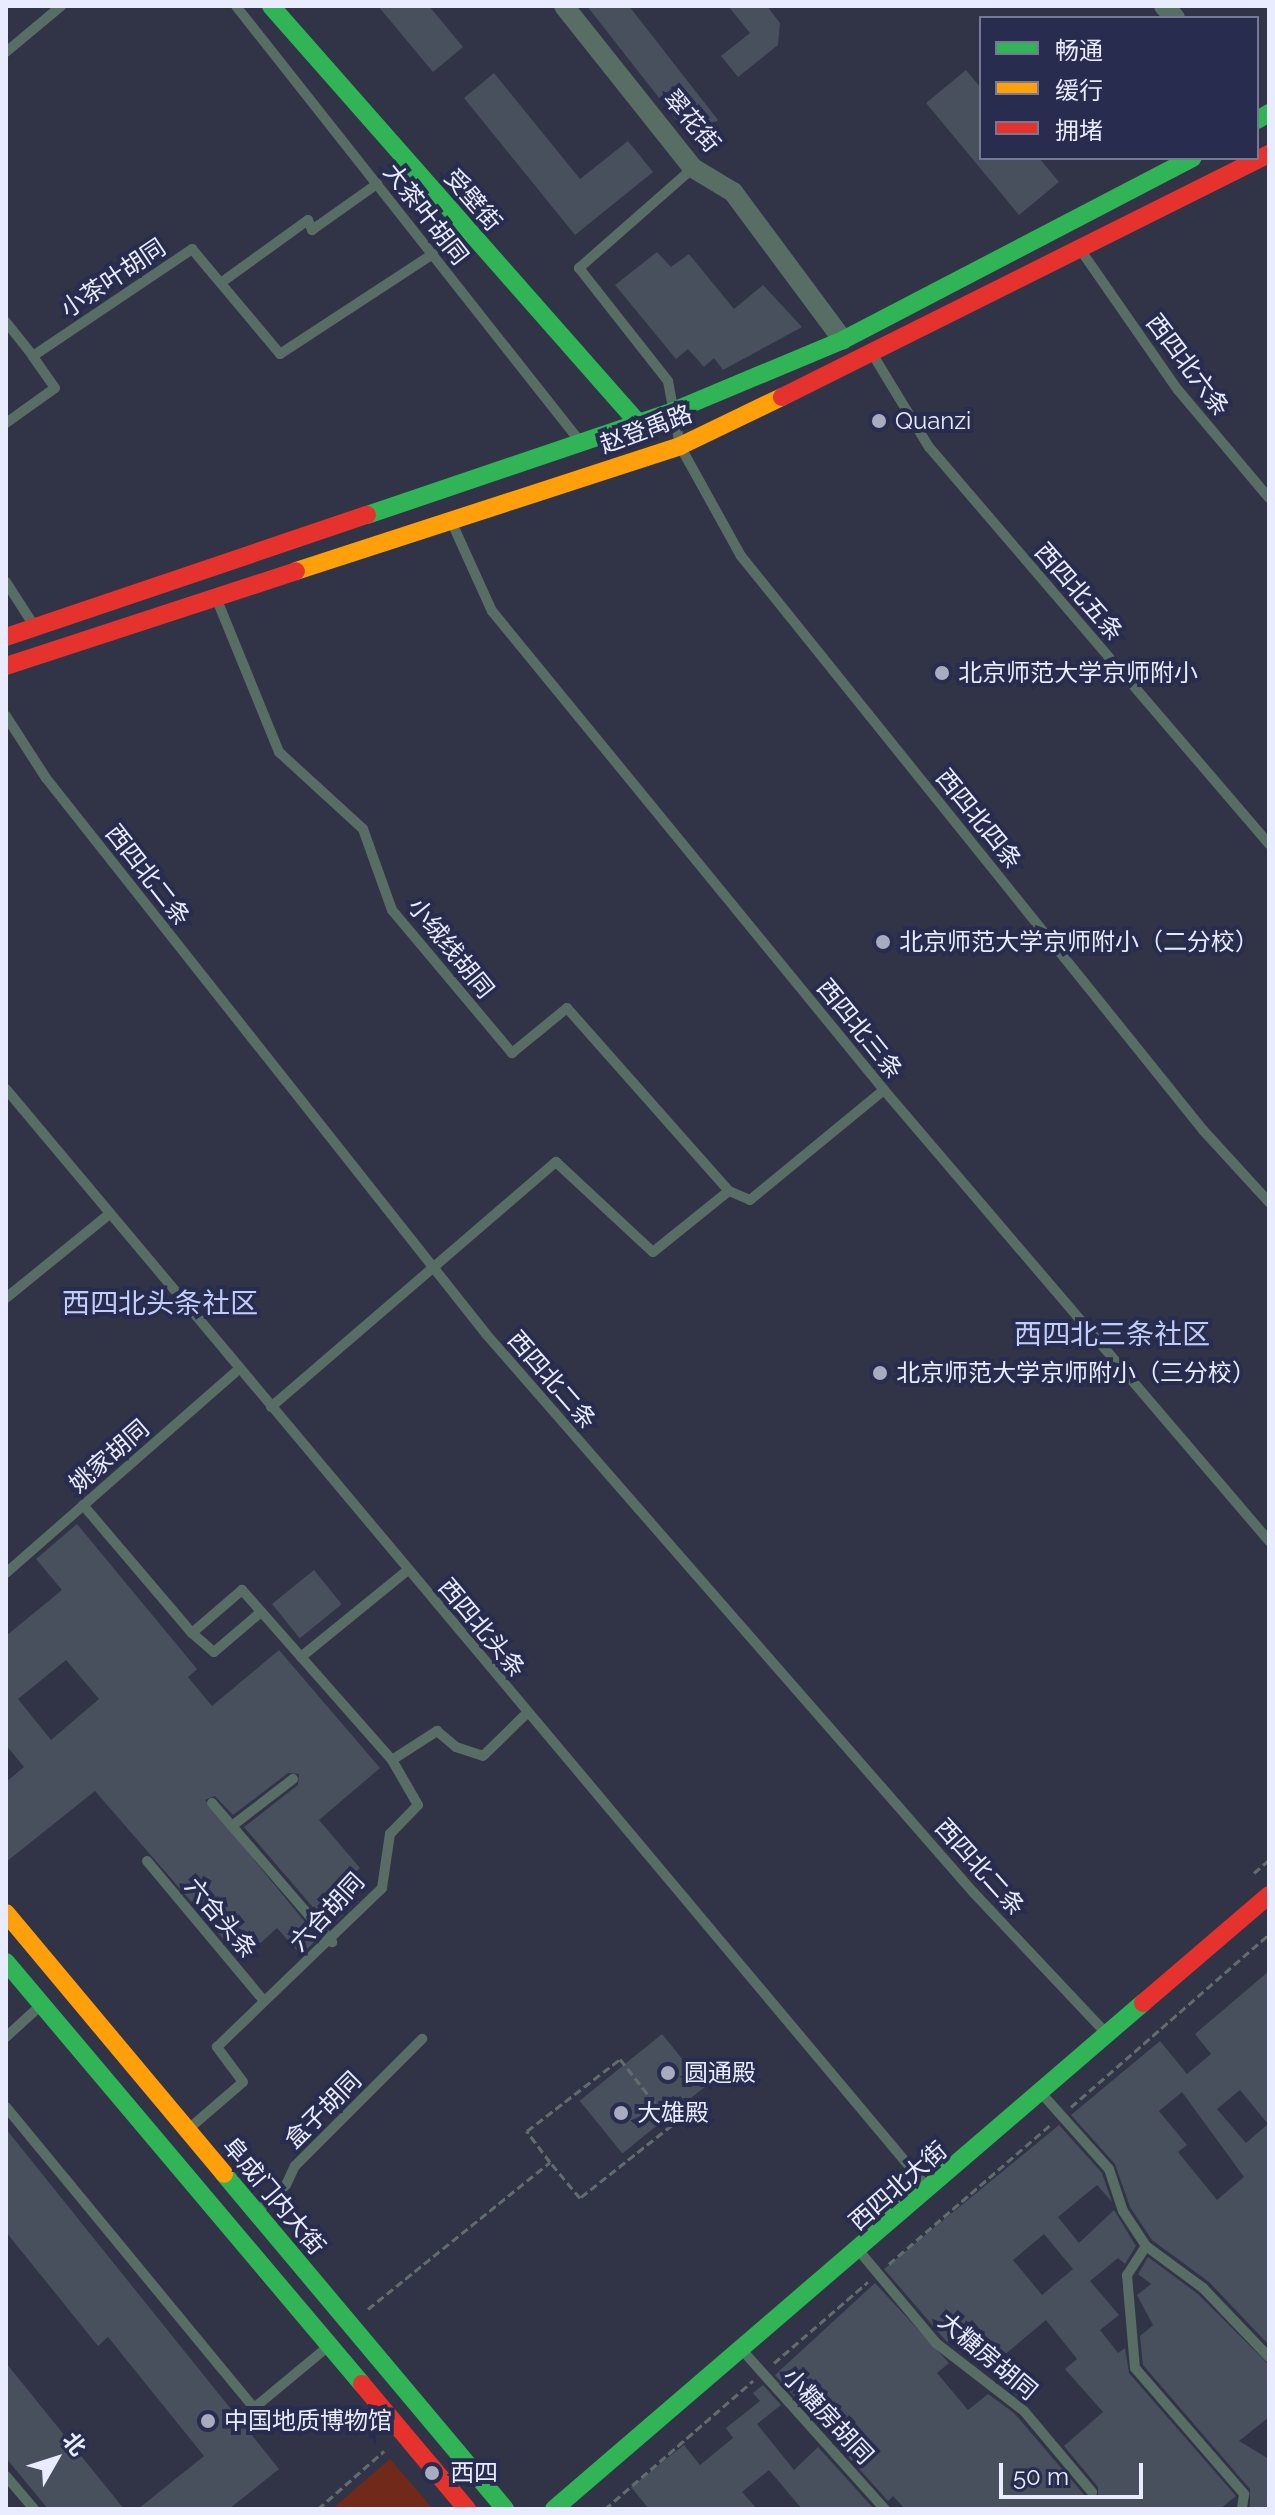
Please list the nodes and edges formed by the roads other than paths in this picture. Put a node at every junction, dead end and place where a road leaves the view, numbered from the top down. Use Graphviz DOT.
graph roads {
  1 [pos="61,6"];
  2 [pos="236,6"];
  3 [pos="271,6"];
  4 [pos="564,6"];
  5 [pos="6,52"];
  6 [pos="1189,160"];
  7 [pos="1258,160"];
  8 [pos="693,168"];
  9 [pos="377,184"];
  10 [pos="1082,252"];
  11 [pos="433,254"];
  12 [pos="222,282"];
  13 [pos="6,322"];
  14 [pos="843,340"];
  15 [pos="873,355"];
  16 [pos="33,356"];
  17 [pos="671,412"];
  18 [pos="6,423"];
  19 [pos="640,425"];
  20 [pos="680,446"];
  21 [pos="584,447"];
  22 [pos="1269,498"];
  23 [pos="451,522"];
  24 [pos="6,582"];
  25 [pos="215,596"];
  26 [pos="36,628"];
  27 [pos="6,637"];
  28 [pos="6,666"];
  29 [pos="6,716"];
  30 [pos="1269,844"];
  31 [pos="6,1089"];
  32 [pos="884,1090"];
  33 [pos="729,1191"];
  34 [pos="1269,1202"];
  35 [pos="108,1215"];
  36 [pos="432,1266"];
  37 [pos="6,1298"];
  38 [pos="239,1369"];
  39 [pos="271,1407"];
  40 [pos="83,1505"];
  41 [pos="1269,1541"];
  42 [pos="408,1570"];
  43 [pos="6,1573"];
  44 [pos="261,1612"];
  45 [pos="192,1633"];
  46 [pos="301,1657"];
  47 [pos="527,1713"];
  48 [pos="392,1760"];
  49 [pos="293,1779"];
  50 [pos="212,1803"];
  51 [pos="232,1826"];
  52 [pos="147,1861"];
  53 [pos="1269,1895"];
  54 [pos="6,1913"];
  55 [pos="332,1942"];
  56 [pos="6,1962"];
  57 [pos="65,1984"];
  58 [pos="264,2001"];
  59 [pos="42,2004"];
  60 [pos="1109,2036"];
  61 [pos="6,2037"];
  62 [pos="422,2039"];
  63 [pos="1041,2093"];
  64 [pos="6,2107"];
  65 [pos="187,2130"];
  66 [pos="930,2190"];
  67 [pos="256,2213"];
  68 [pos="1146,2246"];
  69 [pos="858,2251"];
  70 [pos="329,2345"];
  71 [pos="742,2350"];
  72 [pos="1269,2357"];
  73 [pos="6,2476"];
  74 [pos="1092,2492"];
  75 [pos="34,2509"];
  76 [pos="467,2509"];
  77 [pos="505,2509"];
  78 [pos="554,2509"];
  79 [pos="885,2509"];
  80 [pos="1242,2509"];
  1 -- 5 [label="lane"];
  2 -- 9 [label="lane, 大茶叶胡同"];
  3 -- 19 [label="main road, 受壁街"];
  4 -- 8 [label="street, 翠花街"];
  6 -- 14 [label="main road, 赵登禹路"];
  7 -- 10 [label="main road, 赵登禹路"];
  8 -- 14 [label="street, 翠花街"];
  8 -- 17 [label="lane, 西四北四条"];
  9 -- 11 [label="lane, 大茶叶胡同"];
  9 -- 12 [label="lane"];
  10 -- 15 [label="main road, 赵登禹路"];
  10 -- 22 [label="lane, 西四北六条"];
  11 -- 12 [label="lane, 小茶叶胡同"];
  11 -- 21 [label="lane, 大茶叶胡同"];
  12 -- 16 [label="lane, 小茶叶胡同"];
  13 -- 16 [label="lane"];
  14 -- 17 [label="main road, 赵登禹路"];
  15 -- 20 [label="main road, 赵登禹路"];
  15 -- 30 [label="lane, 西四北五条"];
  16 -- 18 [label="lane"];
  17 -- 19 [label="main road, 赵登禹路"];
  17 -- 20 [label="lane, 西四北四条"];
  19 -- 21 [label="main road, 赵登禹路"];
  20 -- 23 [label="main road, 赵登禹路"];
  20 -- 34 [label="lane, 西四北四条"];
  21 -- 26 [label="main road, 赵登禹路"];
  23 -- 25 [label="main road, 赵登禹路"];
  23 -- 32 [label="lane, 西四北三条"];
  24 -- 26 [label="lane"];
  25 -- 28 [label="main road, 赵登禹路"];
  25 -- 33 [label="lane, 小绒线胡同"];
  26 -- 27 [label="main road, 赵登禹路"];
  29 -- 36 [label="lane, 西四北二条"];
  31 -- 35 [label="lane, 西四北头条"];
  32 -- 33 [label="lane"];
  32 -- 41 [label="lane, 西四北三条"];
  33 -- 36 [label="lane"];
  35 -- 37 [label="lane"];
  35 -- 38 [label="lane, 西四北头条"];
  36 -- 39 [label="lane"];
  36 -- 60 [label="lane, 西四北二条"];
  38 -- 39 [label="lane, 西四北头条"];
  38 -- 40 [label="lane, 姚家胡同"];
  39 -- 42 [label="lane, 西四北头条"];
  40 -- 43 [label="lane, 姚家胡同"];
  40 -- 45 [label="lane"];
  42 -- 46 [label="lane"];
  42 -- 47 [label="lane, 西四北头条"];
  44 -- 45 [label="lane"];
  44 -- 45 [label="lane, 六合胡同"];
  44 -- 46 [label="lane, 六合胡同"];
  46 -- 48 [label="lane, 六合胡同"];
  47 -- 48 [label="lane"];
  47 -- 66 [label="lane, 西四北头条"];
  48 -- 55 [label="lane, 六合胡同"];
  49 -- 51 [label="lane"];
  50 -- 51 [label="lane"];
  51 -- 55 [label="lane"];
  52 -- 58 [label="lane, 六合头条"];
  53 -- 60 [label="main road, 西四北大街"];
  54 -- 57 [label="main road, 阜成门内大街"];
  55 -- 58 [label="lane, 六合胡同"];
  56 -- 59 [label="main road"];
  57 -- 59 [label="lane"];
  57 -- 65 [label="main road, 阜成门内大街"];
  58 -- 65 [label="lane, 六合胡同"];
  59 -- 61 [label="lane"];
  59 -- 70 [label="main road"];
  60 -- 63 [label="main road, 西四北大街"];
  62 -- 67 [label="lane, 盒子胡同"];
  63 -- 66 [label="main road, 西四北大街"];
  63 -- 68 [label="lane"];
  64 -- 70 [label="lane"];
  65 -- 67 [label="main road, 阜成门内大街"];
  66 -- 69 [label="main road, 西四北大街"];
  67 -- 77 [label="main road, 阜成门内大街"];
  68 -- 72 [label="lane"];
  68 -- 80 [label="lane"];
  69 -- 71 [label="main road, 西四北大街"];
  69 -- 74 [label="lane, 大糖房胡同"];
  70 -- 76 [label="main road"];
  71 -- 78 [label="main road, 西四北大街"];
  71 -- 79 [label="lane, 小糖房胡同"];
  73 -- 75 [label="lane"];
}
